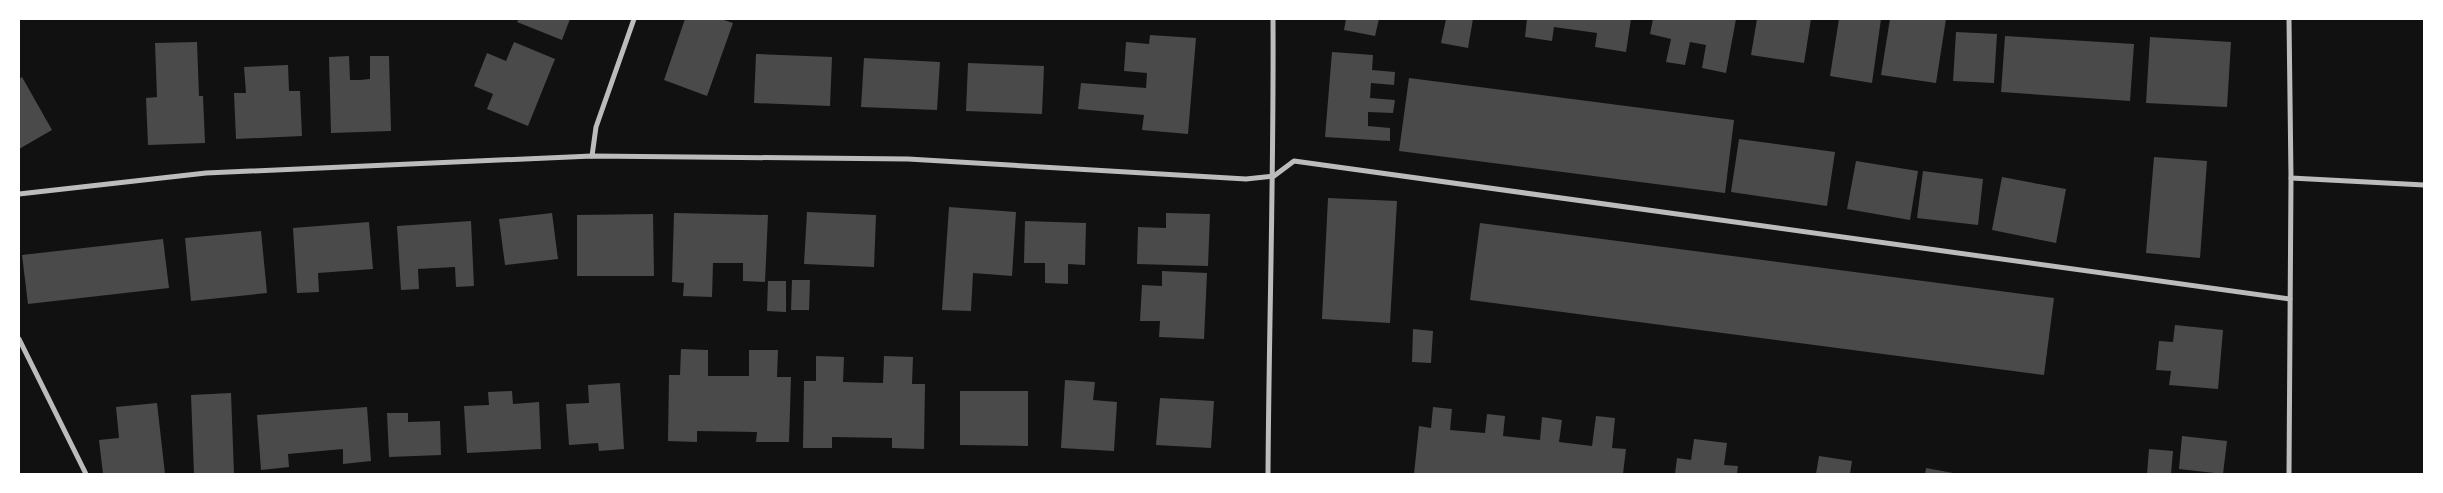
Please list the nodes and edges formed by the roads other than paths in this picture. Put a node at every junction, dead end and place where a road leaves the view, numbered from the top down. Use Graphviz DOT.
graph roads {
  1 [pos="634,19"];
  2 [pos="1273,19"];
  3 [pos="2289,19"];
  4 [pos="592,156"];
  5 [pos="1274,176"];
  6 [pos="2291,178"];
  7 [pos="2424,185"];
  8 [pos="19,194"];
  9 [pos="2290,299"];
  10 [pos="19,339"];
  11 [pos="86,474"];
  12 [pos="1268,474"];
  13 [pos="2289,474"];
  1 -- 4 [label="street"];
  2 -- 5 [label="street"];
  3 -- 6 [label="street"];
  4 -- 5 [label="street"];
  4 -- 8 [label="street"];
  5 -- 9 [label="street"];
  5 -- 12 [label="street"];
  6 -- 7 [label="street"];
  6 -- 9 [label="street"];
  9 -- 13 [label="street"];
  10 -- 11 [label="street"];
}
